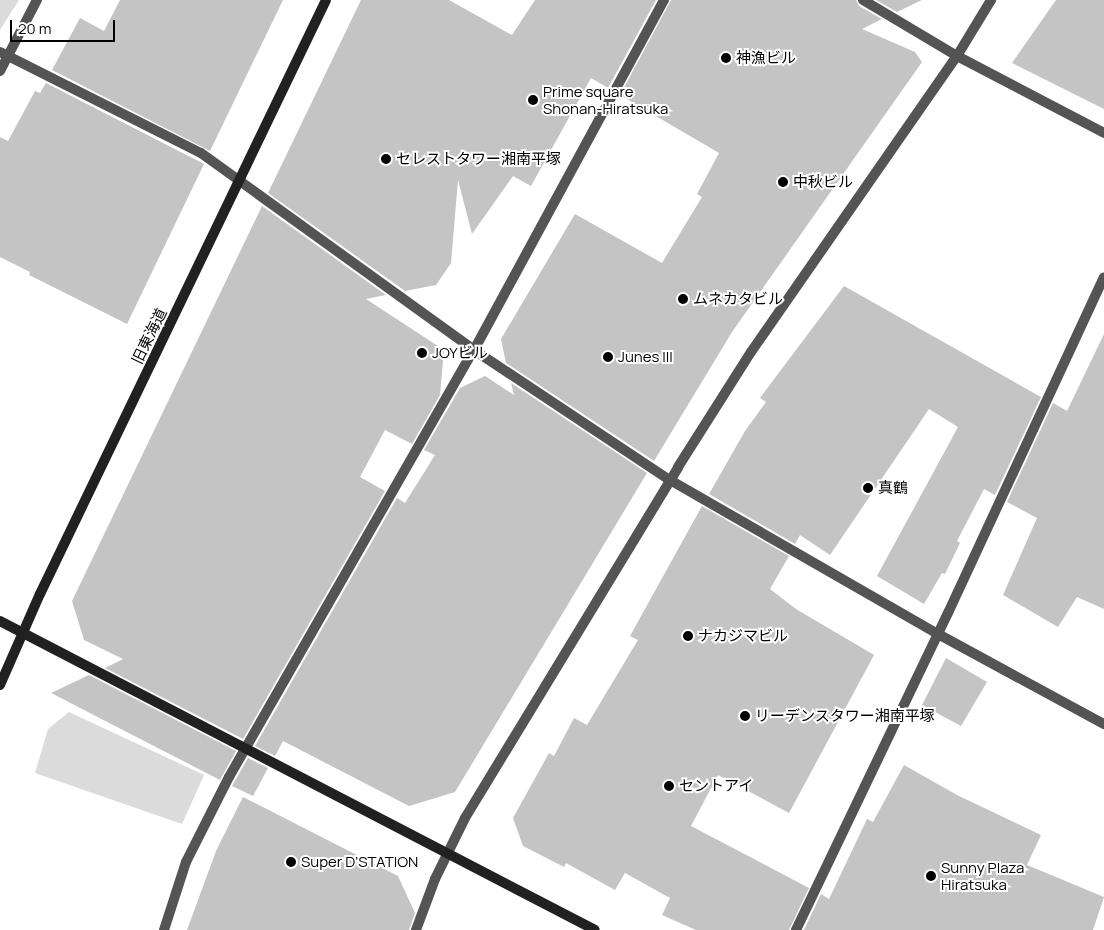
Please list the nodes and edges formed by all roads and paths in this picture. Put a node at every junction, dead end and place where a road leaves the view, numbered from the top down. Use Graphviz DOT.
graph roads {
  1 [pos="37,0"];
  2 [pos="326,0"];
  3 [pos="664,0"];
  4 [pos="863,0"];
  5 [pos="991,0"];
  6 [pos="4,54"];
  7 [pos="957,56"];
  8 [pos="0,71"];
  9 [pos="1104,133"];
  10 [pos="240,182"];
  11 [pos="1104,277"];
  12 [pos="474,350"];
  13 [pos="670,480"];
  14 [pos="0,622"];
  15 [pos="22,632"];
  16 [pos="938,634"];
  17 [pos="0,685"];
  18 [pos="1104,724"];
  19 [pos="244,750"];
  20 [pos="447,854"];
  21 [pos="164,930"];
  22 [pos="416,930"];
  23 [pos="595,930"];
  24 [pos="796,930"];
  1 -- 6 [label="street"];
  2 -- 10 [label="street, 旧東海道"];
  3 -- 12 [label="street"];
  4 -- 7 [label="street"];
  5 -- 7 [label="street"];
  6 -- 8 [label="street"];
  6 -- 10 [label="street"];
  7 -- 9 [label="street"];
  7 -- 13 [label="street"];
  10 -- 12 [label="street"];
  10 -- 15 [label="street, 旧東海道"];
  11 -- 16 [label="street"];
  12 -- 13 [label="street"];
  12 -- 19 [label="street"];
  13 -- 16 [label="street"];
  13 -- 20 [label="street"];
  14 -- 15 [label="street"];
  15 -- 17 [label="street, 旧東海道"];
  15 -- 19 [label="street"];
  16 -- 18 [label="street"];
  16 -- 24 [label="street"];
  19 -- 20 [label="street"];
  19 -- 21 [label="street"];
  20 -- 22 [label="street"];
  20 -- 23 [label="street"];
}
